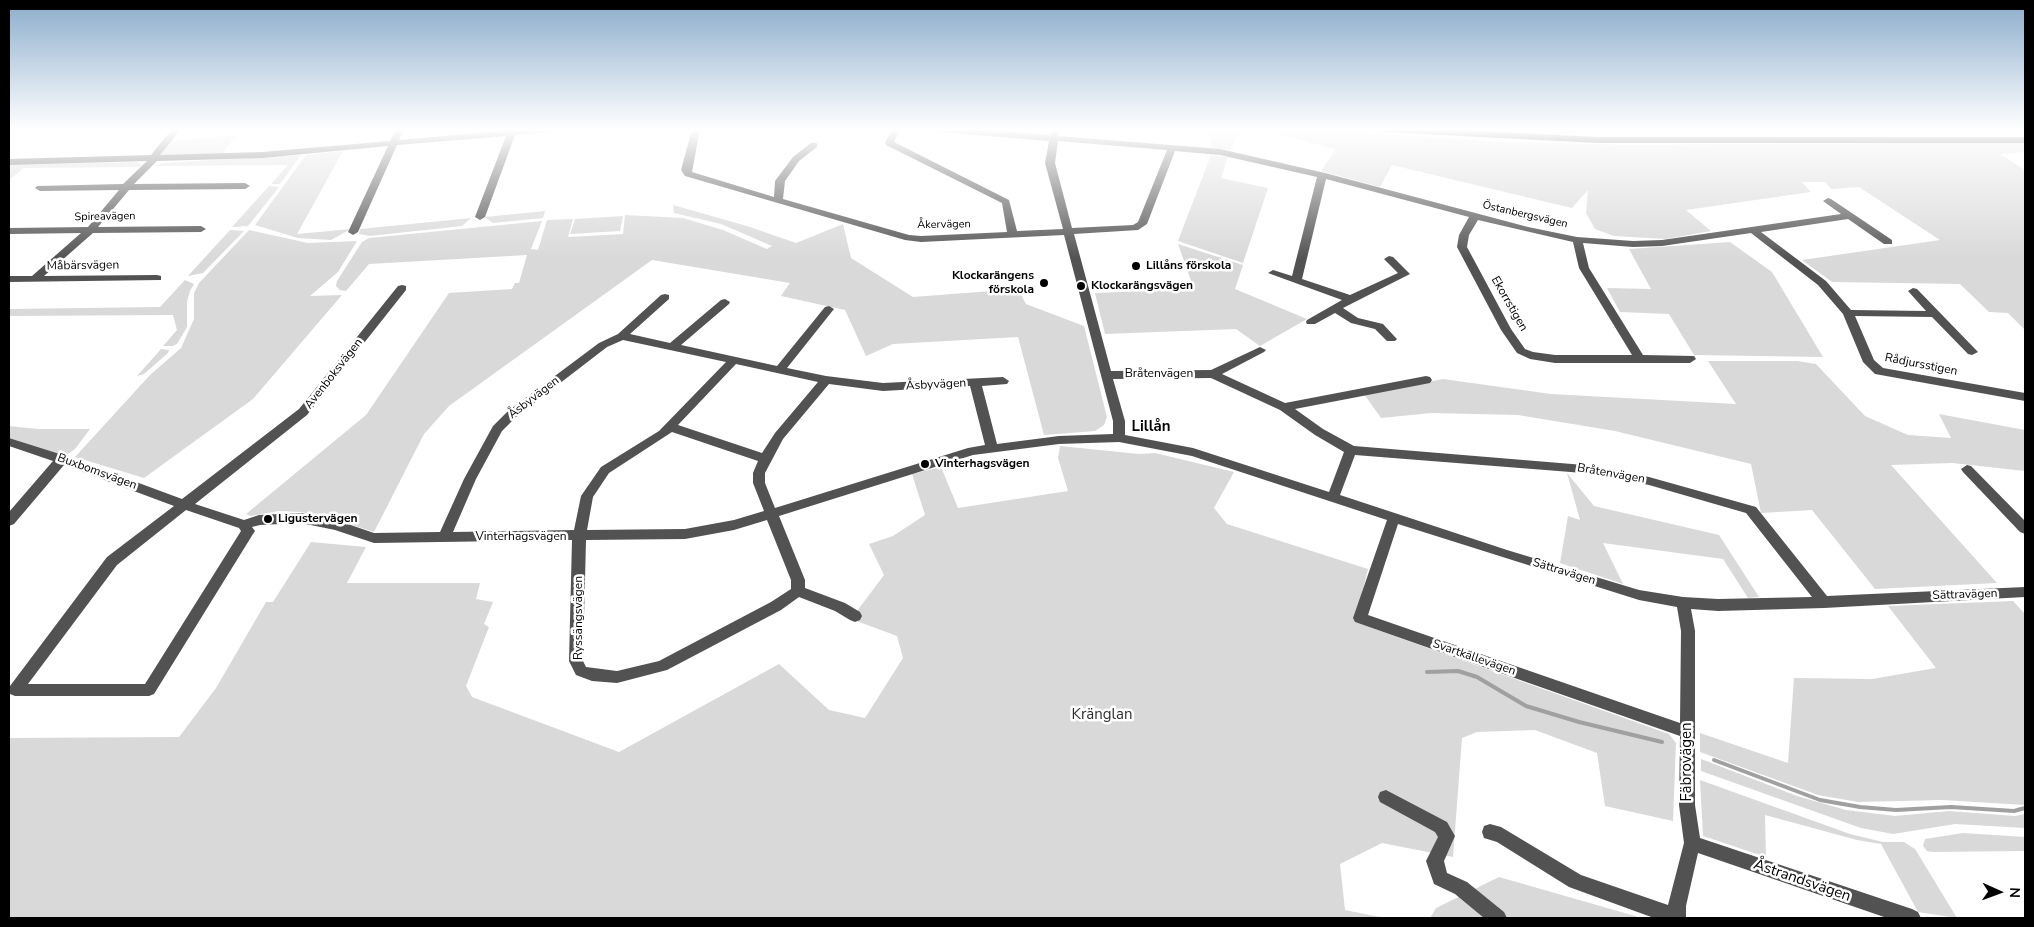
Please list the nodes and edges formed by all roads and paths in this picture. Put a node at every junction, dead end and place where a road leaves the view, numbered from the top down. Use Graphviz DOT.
graph roads {
  1 [pos="141,172"];
  2 [pos="381,172"];
  3 [pos="497,172"];
  4 [pos="687,172"];
  5 [pos="786,172"];
  6 [pos="948,172"];
  7 [pos="1052,172"];
  8 [pos="1162,172"];
  9 [pos="1310,172"];
  10 [pos="1322,175"];
  11 [pos="245,186"];
  12 [pos="126,187"];
  13 [pos="40,188"];
  14 [pos="778,200"];
  15 [pos="1828,201"];
  16 [pos="1475,216"];
  17 [pos="1848,216"];
  18 [pos="480,217"];
  19 [pos="201,229"];
  20 [pos="91,230"];
  21 [pos="9,231"];
  22 [pos="1754,231"];
  23 [pos="353,232"];
  24 [pos="1067,232"];
  25 [pos="1013,235"];
  26 [pos="1577,240"];
  27 [pos="1888,242"];
  28 [pos="1389,259"];
  29 [pos="1273,273"];
  30 [pos="157,278"];
  31 [pos="34,279"];
  32 [pos="9,280"];
  33 [pos="1296,281"];
  34 [pos="402,288"];
  35 [pos="1913,291"];
  36 [pos="665,297"];
  37 [pos="1351,299"];
  38 [pos="725,302"];
  39 [pos="1335,308"];
  40 [pos="829,309"];
  41 [pos="1848,313"];
  42 [pos="1934,314"];
  43 [pos="1311,322"];
  44 [pos="622,336"];
  45 [pos="1391,339"];
  46 [pos="674,346"];
  47 [pos="1260,350"];
  48 [pos="1972,352"];
  49 [pos="735,359"];
  50 [pos="1640,359"];
  51 [pos="1690,359"];
  52 [pos="780,369"];
  53 [pos="1213,374"];
  54 [pos="1106,375"];
  55 [pos="826,380"];
  56 [pos="1426,380"];
  57 [pos="1003,381"];
  58 [pos="975,383"];
  59 [pos="2025,397"];
  60 [pos="1284,407"];
  61 [pos="670,427"];
  62 [pos="1119,438"];
  63 [pos="9,442"];
  64 [pos="992,447"];
  65 [pos="1351,450"];
  66 [pos="765,458"];
  67 [pos="62,459"];
  68 [pos="1967,469"];
  69 [pos="1333,497"];
  70 [pos="184,505"];
  71 [pos="770,514"];
  72 [pos="1394,518"];
  73 [pos="9,521"];
  74 [pos="244,525"];
  75 [pos="2025,529"];
  76 [pos="444,537"];
  77 [pos="579,537"];
  78 [pos="798,591"];
  79 [pos="2025,592"];
  80 [pos="1824,602"];
  81 [pos="1683,603"];
  82 [pos="855,616"];
  83 [pos="1687,732"];
  84 [pos="1386,797"];
  85 [pos="1490,832"];
  86 [pos="1692,843"];
  87 [pos="1677,917"];
  88 [pos="1498,918"];
  89 [pos="1912,918"];
  1 -- 12 [label="street"];
  2 -- 23 [label="street"];
  3 -- 18 [label="street"];
  4 -- 14 [label="street, Åkervägen"];
  5 -- 14 [label="street"];
  6 -- 25 [label="street"];
  7 -- 24 [label="street"];
  8 -- 24 [label="street, Åkervägen"];
  9 -- 10 [label="street, Östanbergsvägen"];
  10 -- 16 [label="street, Östanbergsvägen"];
  10 -- 33 [label="street"];
  11 -- 12 [label="street"];
  12 -- 13 [label="street"];
  12 -- 20 [label="street"];
  14 -- 25 [label="street, Åkervägen"];
  15 -- 17 [label="street"];
  16 -- 26 [label="street, Östanbergsvägen"];
  16 -- 50 [label="street, Ekorrstigen"];
  17 -- 22 [label="street, Östanbergsvägen"];
  17 -- 27 [label="street"];
  19 -- 20 [label="street, Spireavägen"];
  20 -- 21 [label="street, Spireavägen"];
  20 -- 31 [label="street"];
  22 -- 26 [label="street, Östanbergsvägen"];
  22 -- 41 [label="street, Rådjursstigen"];
  24 -- 25 [label="street, Åkervägen"];
  24 -- 54 [label="street"];
  26 -- 50 [label="street"];
  28 -- 37 [label="street"];
  29 -- 33 [label="street"];
  30 -- 31 [label="street, Måbärsvägen"];
  31 -- 32 [label="street, Måbärsvägen"];
  33 -- 37 [label="street"];
  34 -- 70 [label="street, Avenboksvägen"];
  35 -- 42 [label="street, Rådjursstigen"];
  36 -- 44 [label="street, Åsbyvägen"];
  37 -- 39 [label="street"];
  38 -- 46 [label="street"];
  39 -- 43 [label="street"];
  39 -- 45 [label="street"];
  40 -- 52 [label="street"];
  41 -- 42 [label="street"];
  41 -- 59 [label="street, Rådjursstigen"];
  42 -- 48 [label="street, Rådjursstigen"];
  44 -- 46 [label="street, Åsbyvägen"];
  44 -- 76 [label="street, Åsbyvägen"];
  46 -- 49 [label="street, Åsbyvägen"];
  47 -- 53 [label="street, Bråtenvägen"];
  49 -- 52 [label="street, Åsbyvägen"];
  49 -- 61 [label="street, Ryssängsvägen"];
  50 -- 51 [label="street, Ekorrstigen"];
  52 -- 55 [label="street, Åsbyvägen"];
  53 -- 54 [label="street, Bråtenvägen"];
  53 -- 60 [label="street, Bråtenvägen"];
  54 -- 62 [label="street"];
  55 -- 58 [label="street, Åsbyvägen"];
  55 -- 66 [label="street"];
  56 -- 60 [label="street"];
  57 -- 58 [label="street, Åsbyvägen"];
  58 -- 64 [label="street, Åsbyvägen"];
  60 -- 65 [label="street, Bråtenvägen"];
  61 -- 66 [label="street"];
  61 -- 77 [label="street, Ryssängsvägen"];
  62 -- 64 [label="street, Vinterhagsvägen"];
  62 -- 69 [label="street, Sättravägen"];
  63 -- 67 [label="street, Buxbomsvägen"];
  64 -- 71 [label="street, Vinterhagsvägen"];
  65 -- 69 [label="street"];
  65 -- 80 [label="street, Bråtenvägen"];
  66 -- 71 [label="street"];
  67 -- 70 [label="street, Buxbomsvägen"];
  67 -- 73 [label="street"];
  68 -- 75 [label="street"];
  69 -- 72 [label="street, Sättravägen"];
  70 -- 74 [label="street"];
  70 -- 74 [label="street"];
  71 -- 77 [label="street, Vinterhagsvägen"];
  71 -- 78 [label="street"];
  72 -- 81 [label="street, Sättravägen"];
  72 -- 83 [label="street, Svartkällevägen"];
  74 -- 76 [label="street, Vinterhagsvägen"];
  76 -- 77 [label="street, Vinterhagsvägen"];
  77 -- 78 [label="street, Ryssängsvägen"];
  78 -- 82 [label="street"];
  79 -- 80 [label="street, Sättravägen"];
  80 -- 81 [label="street, Sättravägen"];
  81 -- 83 [label="street, Fäbrovägen"];
  83 -- 86 [label="street, Fäbrovägen"];
  84 -- 88 [label="street"];
  85 -- 87 [label="street"];
  86 -- 87 [label="street, Fäbrovägen"];
  86 -- 89 [label="street, Åstrandsvägen"];
}
